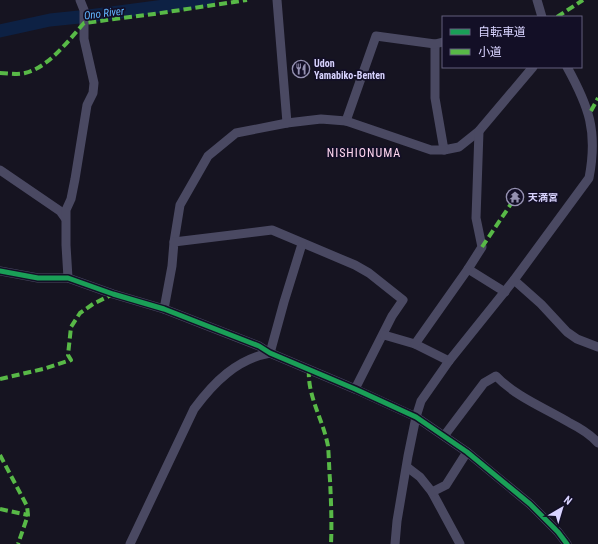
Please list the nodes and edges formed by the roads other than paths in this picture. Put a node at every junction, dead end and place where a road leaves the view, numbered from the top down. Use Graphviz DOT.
graph roads {
  1 [pos="80,0"];
  2 [pos="277,0"];
  3 [pos="537,0"];
  4 [pos="542,16"];
  5 [pos="439,43"];
  6 [pos="532,68"];
  7 [pos="568,68"];
  8 [pos="346,121"];
  9 [pos="288,123"];
  10 [pos="479,131"];
  11 [pos="444,150"];
  12 [pos="0,170"];
  13 [pos="65,218"];
  14 [pos="174,242"];
  15 [pos="302,244"];
  16 [pos="468,269"];
  17 [pos="0,271"];
  18 [pos="68,278"];
  19 [pos="514,280"];
  20 [pos="505,292"];
  21 [pos="164,309"];
  22 [pos="384,334"];
  23 [pos="415,344"];
  24 [pos="598,347"];
  25 [pos="270,353"];
  26 [pos="449,361"];
  27 [pos="355,389"];
  28 [pos="416,417"];
  29 [pos="444,436"];
  30 [pos="598,443"];
  31 [pos="467,452"];
  32 [pos="407,467"];
  33 [pos="432,492"];
  34 [pos="130,544"];
  35 [pos="396,544"];
  36 [pos="460,544"];
  37 [pos="567,544"];
  1 -- 13 [label="street"];
  2 -- 9 [label="street"];
  3 -- 4 [label="street"];
  5 -- 8 [label="street"];
  5 -- 11 [label="street"];
  6 -- 10 [label="street"];
  7 -- 19 [label="street"];
  8 -- 9 [label="street"];
  8 -- 11 [label="street"];
  9 -- 14 [label="street"];
  10 -- 11 [label="street"];
  10 -- 16 [label="street"];
  12 -- 13 [label="street"];
  13 -- 18 [label="street"];
  14 -- 15 [label="street"];
  14 -- 21 [label="street"];
  15 -- 22 [label="street"];
  15 -- 25 [label="street"];
  16 -- 20 [label="street"];
  16 -- 23 [label="street"];
  17 -- 18 [label="street"];
  18 -- 21 [label="street"];
  19 -- 20 [label="street"];
  19 -- 24 [label="street"];
  20 -- 26 [label="street"];
  21 -- 25 [label="street"];
  22 -- 23 [label="street"];
  22 -- 27 [label="street"];
  23 -- 26 [label="street"];
  25 -- 27 [label="street"];
  25 -- 34 [label="street"];
  26 -- 28 [label="street"];
  27 -- 28 [label="street"];
  28 -- 29 [label="street"];
  28 -- 32 [label="street"];
  29 -- 30 [label="street"];
  29 -- 31 [label="street"];
  31 -- 33 [label="street"];
  31 -- 37 [label="street"];
  32 -- 33 [label="street"];
  32 -- 35 [label="street"];
  33 -- 36 [label="street"];
}
